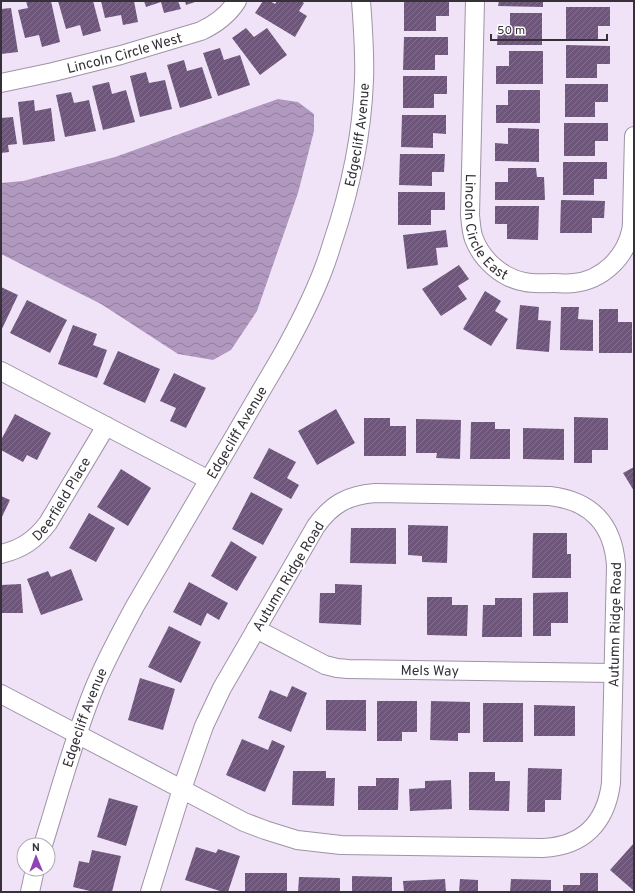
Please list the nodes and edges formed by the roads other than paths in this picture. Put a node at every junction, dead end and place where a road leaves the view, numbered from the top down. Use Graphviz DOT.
graph roads {
  1 [pos="237,1"];
  2 [pos="362,1"];
  3 [pos="475,1"];
  4 [pos="1,83"];
  5 [pos="634,136"];
  6 [pos="1,371"];
  7 [pos="106,426"];
  8 [pos="209,480"];
  9 [pos="1,554"];
  10 [pos="256,629"];
  11 [pos="613,673"];
  12 [pos="1,694"];
  13 [pos="78,734"];
  14 [pos="182,789"];
  15 [pos="46,837"];
  16 [pos="33,877"];
  17 [pos="30,892"];
  18 [pos="150,892"];
  1 -- 4 [label="street, Lincoln Circle West"];
  2 -- 8 [label="street, Edgecliff Avenue"];
  3 -- 5 [label="street, Lincoln Circle East"];
  6 -- 7 [label="street"];
  7 -- 8 [label="street"];
  7 -- 9 [label="street, Deerfield Place"];
  8 -- 13 [label="street, Edgecliff Avenue"];
  10 -- 11 [label="street, Mels Way"];
  10 -- 11 [label="street, Autumn Ridge Road"];
  10 -- 14 [label="street, Autumn Ridge Road"];
  11 -- 14 [label="street, Autumn Ridge Road"];
  12 -- 13 [label="street, Autumn Ridge Road"];
  13 -- 14 [label="street, Autumn Ridge Road"];
  13 -- 15 [label="street, Edgecliff Avenue"];
  14 -- 18 [label="street"];
  16 -- 17 [label="street"];
}
